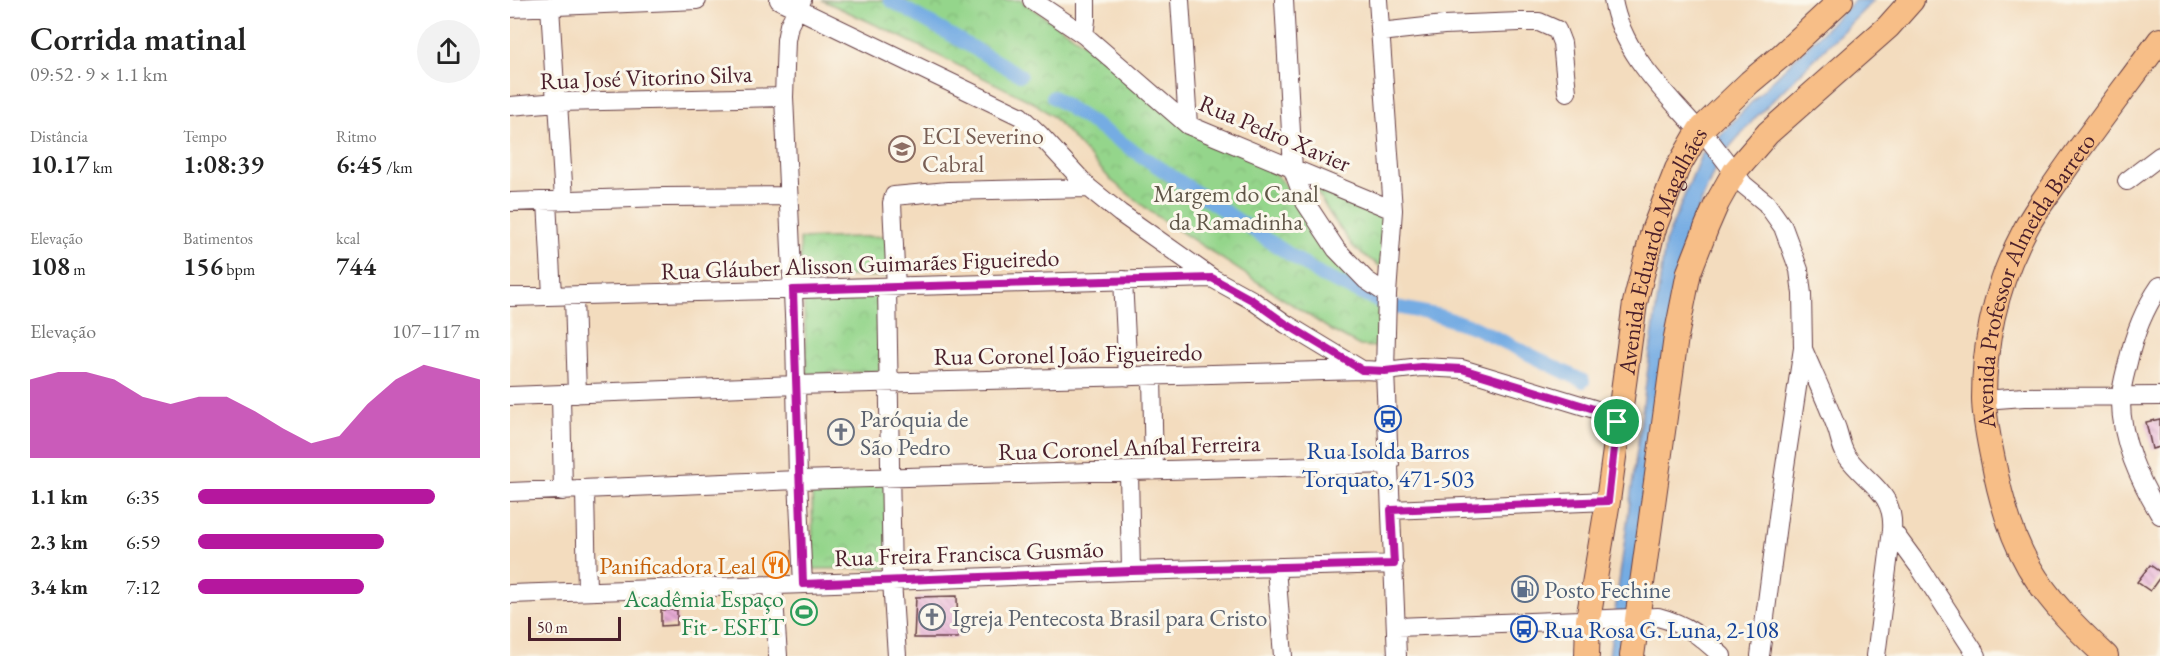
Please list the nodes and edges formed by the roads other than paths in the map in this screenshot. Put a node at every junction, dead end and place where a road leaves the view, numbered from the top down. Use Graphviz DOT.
graph roads {
  1 [pos="697,0"];
  2 [pos="779,0"];
  3 [pos="1032,0"];
  4 [pos="1086,0"];
  5 [pos="1180,0"];
  6 [pos="1284,0"];
  7 [pos="1378,0"];
  8 [pos="1613,0"];
  9 [pos="1841,0"];
  10 [pos="1912,0"];
  11 [pos="800,4"];
  12 [pos="550,6"];
  13 [pos="510,8"];
  14 [pos="1380,32"];
  15 [pos="1084,35"];
  16 [pos="2160,40"];
  17 [pos="1567,92"];
  18 [pos="784,97"];
  19 [pos="557,103"];
  20 [pos="510,106"];
  21 [pos="1188,125"];
  22 [pos="1703,135"];
  23 [pos="2160,156"];
  24 [pos="1293,170"];
  25 [pos="1735,171"];
  26 [pos="2127,181"];
  27 [pos="1089,188"];
  28 [pos="789,196"];
  29 [pos="556,200"];
  30 [pos="510,202"];
  31 [pos="1393,210"];
  32 [pos="1212,278"];
  33 [pos="1123,280"];
  34 [pos="2160,286"];
  35 [pos="892,288"];
  36 [pos="793,290"];
  37 [pos="1387,294"];
  38 [pos="552,295"];
  39 [pos="510,297"];
  40 [pos="574,297"];
  41 [pos="1803,348"];
  42 [pos="1362,370"];
  43 [pos="1385,371"];
  44 [pos="1128,376"];
  45 [pos="1152,376"];
  46 [pos="890,383"];
  47 [pos="796,385"];
  48 [pos="569,394"];
  49 [pos="510,396"];
  50 [pos="2160,396"];
  51 [pos="2121,398"];
  52 [pos="1984,400"];
  53 [pos="1617,422"];
  54 [pos="1390,464"];
  55 [pos="1154,471"];
  56 [pos="1129,472"];
  57 [pos="891,479"];
  58 [pos="798,480"];
  59 [pos="585,490"];
  60 [pos="563,491"];
  61 [pos="510,492"];
  62 [pos="1608,501"];
  63 [pos="1391,510"];
  64 [pos="2160,515"];
  65 [pos="1892,530"];
  66 [pos="1394,564"];
  67 [pos="1276,568"];
  68 [pos="1131,571"];
  69 [pos="892,581"];
  70 [pos="803,584"];
  71 [pos="773,585"];
  72 [pos="587,591"];
  73 [pos="510,594"];
  74 [pos="1634,618"];
  75 [pos="1594,620"];
  76 [pos="1397,627"];
  77 [pos="777,656"];
  78 [pos="897,656"];
  79 [pos="1283,656"];
  80 [pos="1397,656"];
  81 [pos="1587,656"];
  82 [pos="1632,656"];
  83 [pos="1722,656"];
  84 [pos="1760,656"];
  85 [pos="1876,656"];
  86 [pos="1977,656"];
  87 [pos="2106,656"];
  1 -- 12 [label="street"];
  2 -- 11 [label="street"];
  3 -- 15 [label="street, Rua Pedro Xavier"];
  4 -- 15 [label="street"];
  5 -- 21 [label="street"];
  6 -- 24 [label="street"];
  7 -- 14 [label="street"];
  8 -- 22 [label="street"];
  9 -- 22 [label="main road, Avenida Eduardo Magalhães"];
  10 -- 25 [label="main road, Avenida Eduardo Magalhães"];
  11 -- 18 [label="street"];
  11 -- 27 [label="street"];
  12 -- 13 [label="street"];
  12 -- 19 [label="street"];
  14 -- 17 [label="street"];
  14 -- 31 [label="street"];
  15 -- 21 [label="street, Rua Pedro Xavier"];
  16 -- 52 [label="main road, Avenida Professor Almeida Barreto"];
  18 -- 19 [label="street, Rua José Vitorino Silva"];
  18 -- 28 [label="street"];
  19 -- 20 [label="street, Rua José Vitorino Silva"];
  19 -- 29 [label="street"];
  21 -- 24 [label="street, Rua Pedro Xavier"];
  22 -- 25 [label="street"];
  22 -- 53 [label="main road, Avenida Eduardo Magalhães"];
  23 -- 26 [label="street"];
  24 -- 31 [label="street, Rua Pedro Xavier"];
  24 -- 37 [label="street"];
  25 -- 41 [label="street"];
  25 -- 74 [label="main road, Avenida Eduardo Magalhães"];
  27 -- 32 [label="street"];
  27 -- 35 [label="street"];
  28 -- 29 [label="street"];
  28 -- 36 [label="street"];
  29 -- 30 [label="street"];
  29 -- 38 [label="street"];
  31 -- 37 [label="street"];
  32 -- 33 [label="street, Rua Gláuber Alisson Guimarães Figueiredo"];
  32 -- 42 [label="street"];
  33 -- 35 [label="street, Rua Gláuber Alisson Guimarães Figueiredo"];
  33 -- 44 [label="street"];
  34 -- 51 [label="street"];
  35 -- 36 [label="street, Rua Gláuber Alisson Guimarães Figueiredo"];
  35 -- 46 [label="street"];
  36 -- 40 [label="street, Rua Gláuber Alisson Guimarães Figueiredo"];
  36 -- 47 [label="street"];
  37 -- 43 [label="street"];
  38 -- 39 [label="street, Rua Gláuber Alisson Guimarães Figueiredo"];
  38 -- 40 [label="street, Rua Gláuber Alisson Guimarães Figueiredo"];
  40 -- 48 [label="street"];
  41 -- 65 [label="street"];
  41 -- 84 [label="street"];
  42 -- 43 [label="street, Rua Coronel João Figueiredo"];
  42 -- 45 [label="street, Rua Coronel João Figueiredo"];
  43 -- 53 [label="street, Rua Coronel João Figueiredo"];
  43 -- 54 [label="street"];
  44 -- 45 [label="street, Rua Coronel João Figueiredo"];
  44 -- 46 [label="street, Rua Coronel João Figueiredo"];
  45 -- 55 [label="street"];
  46 -- 47 [label="street, Rua Coronel João Figueiredo"];
  46 -- 57 [label="street"];
  47 -- 48 [label="street, Rua Coronel João Figueiredo"];
  47 -- 58 [label="street"];
  48 -- 49 [label="street, Rua Coronel João Figueiredo"];
  48 -- 60 [label="street"];
  50 -- 51 [label="street"];
  51 -- 52 [label="street"];
  51 -- 64 [label="street"];
  52 -- 87 [label="main road, Avenida Professor Almeida Barreto"];
  53 -- 62 [label="main road, Avenida Eduardo Magalhães"];
  54 -- 55 [label="street, Rua Coronel Aníbal Ferreira"];
  54 -- 63 [label="street"];
  55 -- 56 [label="street, Rua Coronel Aníbal Ferreira"];
  56 -- 57 [label="street, Rua Coronel Aníbal Ferreira"];
  56 -- 68 [label="street"];
  57 -- 58 [label="street, Rua Coronel Aníbal Ferreira"];
  57 -- 69 [label="street"];
  58 -- 59 [label="street, Rua Coronel Aníbal Ferreira"];
  58 -- 70 [label="street"];
  59 -- 60 [label="street, Rua Coronel Aníbal Ferreira"];
  59 -- 72 [label="street"];
  60 -- 61 [label="street, Rua Coronel Aníbal Ferreira"];
  62 -- 63 [label="street"];
  62 -- 75 [label="main road, Avenida Eduardo Magalhães"];
  63 -- 66 [label="street"];
  65 -- 85 [label="street"];
  65 -- 86 [label="street"];
  66 -- 67 [label="street, Rua Freira Francisca Gusmão"];
  66 -- 76 [label="street"];
  67 -- 68 [label="street, Rua Freira Francisca Gusmão"];
  67 -- 79 [label="street"];
  68 -- 69 [label="street, Rua Freira Francisca Gusmão"];
  69 -- 70 [label="street, Rua Freira Francisca Gusmão"];
  69 -- 78 [label="street"];
  70 -- 71 [label="street, Rua Freira Francisca Gusmão"];
  71 -- 72 [label="street, Rua Freira Francisca Gusmão"];
  71 -- 77 [label="street"];
  72 -- 73 [label="street, Rua Freira Francisca Gusmão"];
  74 -- 75 [label="street"];
  74 -- 82 [label="main road, Avenida Eduardo Magalhães"];
  74 -- 83 [label="street"];
  75 -- 76 [label="street"];
  75 -- 81 [label="main road, Avenida Eduardo Magalhães"];
  76 -- 80 [label="street"];
}
